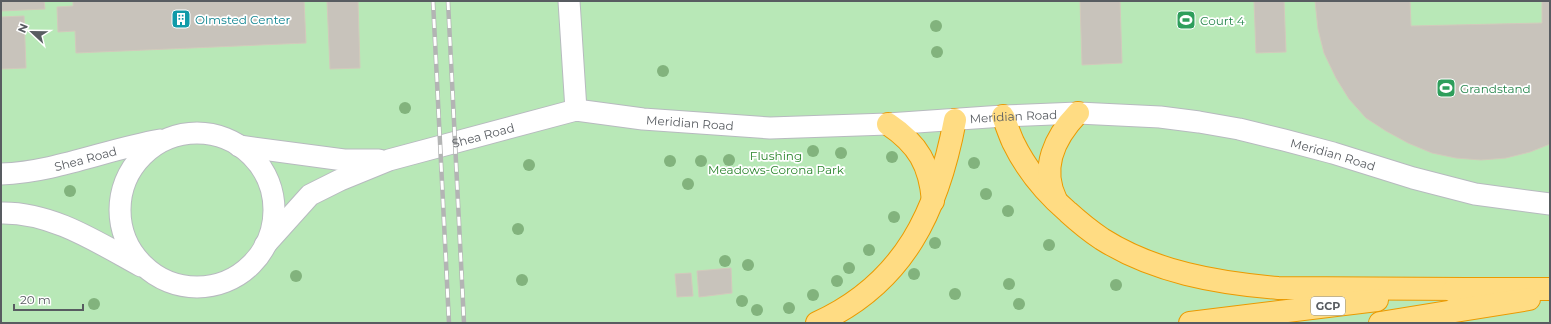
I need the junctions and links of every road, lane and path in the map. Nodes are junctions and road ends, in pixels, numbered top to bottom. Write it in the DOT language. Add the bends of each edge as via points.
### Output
graph roads {
  1 [pos="569,1"];
  2 [pos="576,110"];
  3 [pos="1078,113"];
  4 [pos="1003,116"];
  5 [pos="956,120"];
  6 [pos="888,124"];
  7 [pos="169,139"];
  8 [pos="239,146"];
  9 [pos="389,160"];
  10 [pos="1,174"];
  11 [pos="933,202"];
  12 [pos="1059,204"];
  13 [pos="1550,204"];
  14 [pos="1,213"];
  15 [pos="265,245"];
  16 [pos="141,266"];
  17 [pos="1467,289"];
  18 [pos="1550,289"];
  19 [pos="1550,296"];
  20 [pos="817,323"];
  21 [pos="1190,323"];
  22 [pos="1380,323"];
  1 -- 2 [label="street"];
  2 -- 6 [label="street, Meridian Road" via="643,119 770,128"];
  2 -- 9 [label="street, Shea Road"];
  3 -- 4 [label="street, Meridian Road"];
  3 -- 12 [label="highway" via="1058,137 1052,155 1050,176"];
  3 -- 13 [label="street, Meridian Road" via="1160,118 1239,129 1334,153 1462,191"];
  4 -- 5 [label="street, Meridian Road"];
  4 -- 12 [label="highway" via="1013,142 1032,174"];
  5 -- 6 [label="street, Meridian Road"];
  5 -- 11 [label="highway" via="950,150"];
  6 -- 11 [label="highway" via="911,142 921,155 927,169"];
  7 -- 8 [label="street" via="199,133 214,135"];
  7 -- 10 [label="street, Shea Road" via="136,144 39,170"];
  7 -- 16 [label="street" via="152,147 140,159 130,171 122,193 120,220 125,238"];
  8 -- 9 [label="street, Shea Road" via="344,160"];
  8 -- 15 [label="street" via="254,159 269,184 274,209 273,222"];
  9 -- 15 [label="street, Shea Road" via="340,180 310,196"];
  11 -- 20 [label="highway" via="905,253 887,274 848,306"];
  12 -- 17 [label="highway" via="1101,239 1125,251 1161,266 1221,282 1278,288"];
  14 -- 16 [label="street" via="44,218 86,236"];
  15 -- 16 [label="street" via="247,269 236,277 205,287 175,284"];
  17 -- 18 [label="highway, GCP"];
  17 -- 21 [label="highway, GCP"];
  19 -- 22 [label="highway"];
}
